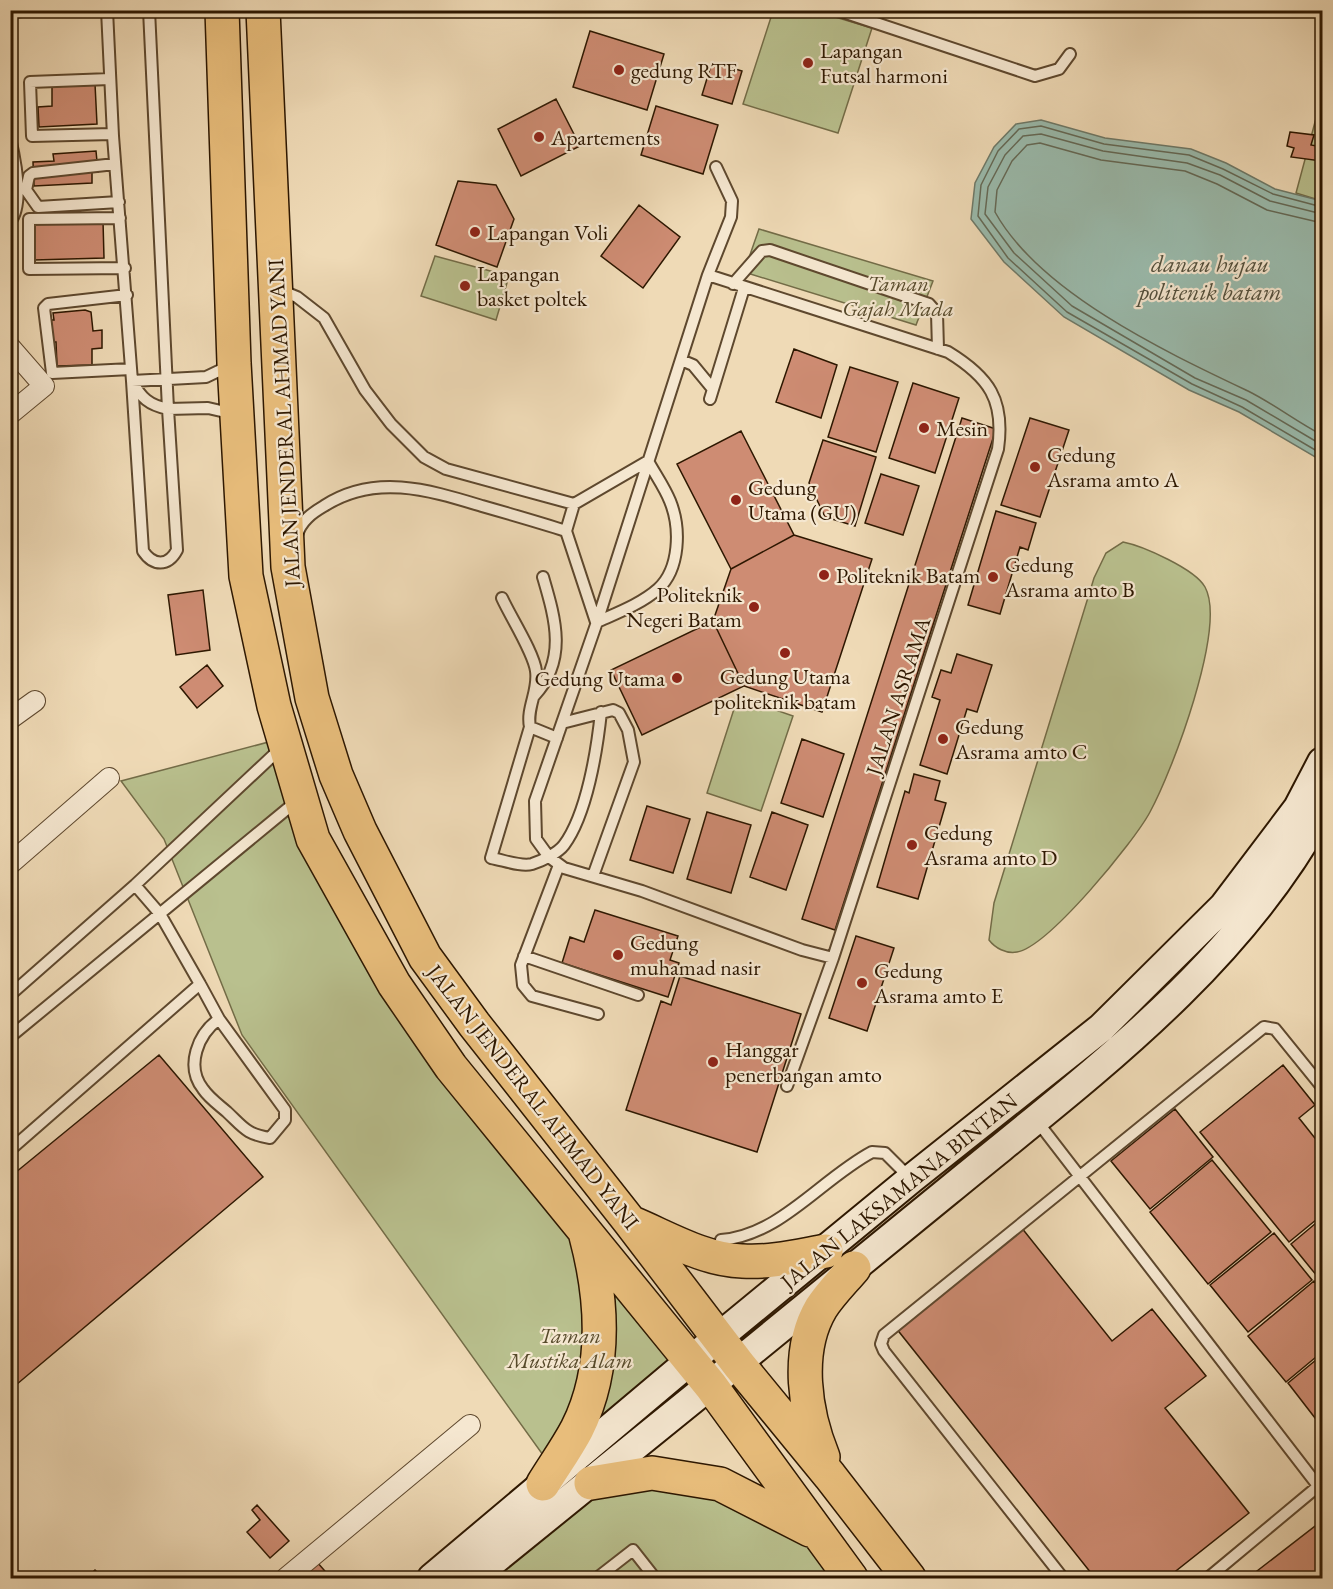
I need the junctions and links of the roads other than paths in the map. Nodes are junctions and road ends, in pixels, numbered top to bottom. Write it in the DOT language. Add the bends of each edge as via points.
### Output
graph roads {
  1 [pos="36,10"];
  2 [pos="107,10"];
  3 [pos="150,10"];
  4 [pos="222,10"];
  5 [pos="263,10"];
  6 [pos="837,10"];
  7 [pos="10,12"];
  8 [pos="1070,54"];
  9 [pos="110,79"];
  10 [pos="112,134"];
  11 [pos="10,138"];
  12 [pos="115,164"];
  13 [pos="716,168"];
  14 [pos="119,202"];
  15 [pos="120,218"];
  16 [pos="10,222"];
  17 [pos="124,268"];
  18 [pos="708,275"];
  19 [pos="733,284"];
  20 [pos="744,288"];
  21 [pos="276,289"];
  22 [pos="127,295"];
  23 [pos="10,347"];
  24 [pos="938,349"];
  25 [pos="681,360"];
  26 [pos="234,363"];
  27 [pos="131,375"];
  28 [pos="166,379"];
  29 [pos="168,409"];
  30 [pos="10,414"];
  31 [pos="237,415"];
  32 [pos="648,461"];
  33 [pos="574,504"];
  34 [pos="566,531"];
  35 [pos="288,567"];
  36 [pos="543,577"];
  37 [pos="502,598"];
  38 [pos="597,622"];
  39 [pos="534,696"];
  40 [pos="312,698"];
  41 [pos="35,701"];
  42 [pos="274,706"];
  43 [pos="601,712"];
  44 [pos="10,719"];
  45 [pos="562,723"];
  46 [pos="530,727"];
  47 [pos="557,738"];
  48 [pos="284,745"];
  49 [pos="1323,762"];
  50 [pos="109,778"];
  51 [pos="300,798"];
  52 [pos="1323,810"];
  53 [pos="548,855"];
  54 [pos="10,864"];
  55 [pos="559,865"];
  56 [pos="593,876"];
  57 [pos="135,885"];
  58 [pos="160,914"];
  59 [pos="524,956"];
  60 [pos="833,958"];
  61 [pos="200,984"];
  62 [pos="10,994"];
  63 [pos="638,995"];
  64 [pos="598,1014"];
  65 [pos="219,1019"];
  66 [pos="1101,1028"];
  67 [pos="10,1037"];
  68 [pos="1122,1048"];
  69 [pos="787,1086"];
  70 [pos="1323,1087"];
  71 [pos="1035,1119"];
  72 [pos="10,1150"];
  73 [pos="1080,1176"];
  74 [pos="911,1179"];
  75 [pos="630,1222"];
  76 [pos="586,1234"];
  77 [pos="721,1240"];
  78 [pos="826,1251"];
  79 [pos="854,1269"];
  80 [pos="719,1339"];
  81 [pos="690,1360"];
  82 [pos="739,1365"];
  83 [pos="711,1386"];
  84 [pos="470,1425"];
  85 [pos="830,1476"];
  86 [pos="591,1483"];
  87 [pos="543,1484"];
  88 [pos="1321,1487"];
  89 [pos="817,1534"];
  90 [pos="286,1578"];
  91 [pos="432,1578"];
  92 [pos="472,1578"];
  93 [pos="597,1578"];
  94 [pos="655,1578"];
  95 [pos="851,1578"];
  96 [pos="909,1578"];
  97 [pos="1063,1578"];
  98 [pos="1208,1578"];
  1 -- 7 [label="lane"];
  2 -- 9 [label="lane"];
  3 -- 28 [label="lane"];
  4 -- 26 [label="highway, JALAN JENDERAL AHMAD YANI"];
  5 -- 21 [label="highway, JALAN JENDERAL AHMAD YANI"];
  6 -- 8 [label="lane" via="1035,76 1059,69"];
  9 -- 10 [label="lane"];
  9 -- 10 [label="lane" via="30,82 32,136"];
  10 -- 12 [label="lane"];
  11 -- 16 [label="lane" via="17,210"];
  12 -- 14 [label="lane"];
  12 -- 14 [label="lane" via="33,173 26,190 38,207"];
  13 -- 18 [label="lane" via="733,207"];
  14 -- 15 [label="lane"];
  15 -- 17 [label="lane"];
  15 -- 17 [label="lane" via="29,219 29,269"];
  17 -- 22 [label="lane"];
  18 -- 19 [label="lane, JALAN ASRAMA"];
  18 -- 25 [label="lane"];
  19 -- 20 [label="lane, JALAN ASRAMA"];
  19 -- 24 [label="lane" via="762,251 770,250 929,304 937,313"];
  20 -- 24 [label="lane, JALAN ASRAMA"];
  20 -- 25 [label="lane" via="711,394 693,365"];
  21 -- 33 [label="lane" via="297,297 324,318 365,390 424,457 446,469"];
  21 -- 35 [label="highway, JALAN JENDERAL AHMAD YANI"];
  22 -- 27 [label="lane"];
  22 -- 27 [label="lane" via="48,304 44,308 51,373"];
  23 -- 30 [label="street" via="44,386"];
  24 -- 60 [label="lane, JALAN ASRAMA" via="965,363 996,399 1001,413 998,448"];
  25 -- 32 [label="lane"];
  26 -- 28 [label="lane" via="206,377"];
  26 -- 31 [label="highway, JALAN JENDERAL AHMAD YANI"];
  27 -- 28 [label="lane"];
  27 -- 29 [label="lane" via="140,396 153,406"];
  27 -- 29 [label="lane" via="143,551 149,561 161,564 172,559 177,550"];
  28 -- 29 [label="lane"];
  29 -- 31 [label="lane" via="208,408"];
  31 -- 42 [label="highway, JALAN JENDERAL AHMAD YANI" via="246,576"];
  32 -- 33 [label="lane"];
  32 -- 38 [label="lane"];
  32 -- 38 [label="lane" via="670,500 675,519 676,544 670,574 647,597"];
  33 -- 34 [label="lane"];
  34 -- 35 [label="lane" via="428,489 364,489 334,499 309,515 299,528"];
  34 -- 38 [label="lane"];
  35 -- 40 [label="highway, JALAN JENDERAL AHMAD YANI"];
  36 -- 39 [label="lane" via="558,635 549,672"];
  37 -- 39 [label="lane" via="536,670"];
  38 -- 45 [label="lane"];
  39 -- 46 [label="lane" via="528,715"];
  40 -- 42 [label="highway" via="292,711"];
  40 -- 75 [label="highway, JALAN JENDERAL AHMAD YANI" via="344,794 425,957"];
  41 -- 44 [label="street"];
  42 -- 48 [label="highway, JALAN JENDERAL AHMAD YANI"];
  43 -- 45 [label="lane"];
  43 -- 53 [label="lane" via="596,757 576,821 564,844"];
  43 -- 56 [label="lane" via="619,713 628,730 634,762"];
  45 -- 47 [label="lane"];
  46 -- 47 [label="lane"];
  46 -- 53 [label="lane" via="491,858 532,864"];
  47 -- 53 [label="lane" via="535,801 536,839"];
  48 -- 51 [label="highway, JALAN JENDERAL AHMAD YANI"];
  48 -- 57 [label="lane"];
  49 -- 66 [label="main road, JALAN LAKSAMANA BINTAN" via="1298,808 1224,906"];
  50 -- 54 [label="street"];
  51 -- 58 [label="lane"];
  51 -- 76 [label="highway, JALAN JENDERAL AHMAD YANI" via="313,839 394,984 451,1067"];
  52 -- 68 [label="main road, JALAN LAKSAMANA BINTAN" via="1258,908 1216,957"];
  53 -- 55 [label="lane"];
  55 -- 56 [label="lane"];
  55 -- 59 [label="lane"];
  56 -- 60 [label="lane"];
  57 -- 58 [label="lane"];
  57 -- 62 [label="lane"];
  58 -- 61 [label="lane"];
  58 -- 67 [label="lane"];
  59 -- 63 [label="lane"];
  59 -- 64 [label="lane" via="520,978 532,996"];
  60 -- 69 [label="lane, JALAN ASRAMA"];
  61 -- 65 [label="lane"];
  61 -- 72 [label="lane"];
  65 -- 65 [label="lane" via="285,1110 285,1120 270,1138 251,1135 202,1089 196,1074 198,1044 206,1029"];
  66 -- 68 [label="main road"];
  66 -- 74 [label="main road, JALAN LAKSAMANA BINTAN"];
  68 -- 71 [label="main road, JALAN LAKSAMANA BINTAN"];
  70 -- 73 [label="lane" via="1275,1029 1264,1027"];
  71 -- 73 [label="lane"];
  71 -- 79 [label="main road, JALAN LAKSAMANA BINTAN"];
  73 -- 88 [label="lane"];
  73 -- 97 [label="lane" via="886,1333 881,1344"];
  74 -- 77 [label="lane" via="885,1153 872,1152 771,1225 739,1238"];
  74 -- 78 [label="main road, JALAN LAKSAMANA BINTAN"];
  75 -- 78 [label="highway" via="699,1251 741,1262"];
  75 -- 80 [label="highway, JALAN JENDERAL AHMAD YANI"];
  76 -- 81 [label="highway, JALAN JENDERAL AHMAD YANI"];
  76 -- 87 [label="highway" via="600,1323 595,1373 578,1428"];
  78 -- 80 [label="main road, JALAN LAKSAMANA BINTAN"];
  79 -- 82 [label="main road, JALAN LAKSAMANA BINTAN"];
  79 -- 85 [label="highway" via="821,1309 810,1337 807,1360 812,1431"];
  80 -- 81 [label="main road, JALAN LAKSAMANA BINTAN"];
  80 -- 82 [label="highway, JALAN JENDERAL AHMAD YANI"];
  81 -- 83 [label="highway, JALAN JENDERAL AHMAD YANI"];
  81 -- 87 [label="main road, JALAN LAKSAMANA BINTAN"];
  82 -- 83 [label="main road, JALAN LAKSAMANA BINTAN"];
  82 -- 85 [label="highway, JALAN JENDERAL AHMAD YANI"];
  83 -- 86 [label="main road, JALAN LAKSAMANA BINTAN"];
  83 -- 89 [label="highway, JALAN JENDERAL AHMAD YANI"];
  84 -- 90 [label="street"];
  85 -- 96 [label="highway, JALAN JENDERAL AHMAD YANI"];
  86 -- 89 [label="highway" via="652,1473 720,1484"];
  86 -- 92 [label="main road, JALAN LAKSAMANA BINTAN"];
  87 -- 91 [label="main road, JALAN LAKSAMANA BINTAN"];
  88 -- 98 [label="lane"];
  89 -- 95 [label="highway, JALAN JENDERAL AHMAD YANI"];
  93 -- 94 [label="lane" via="633,1550"];
}
